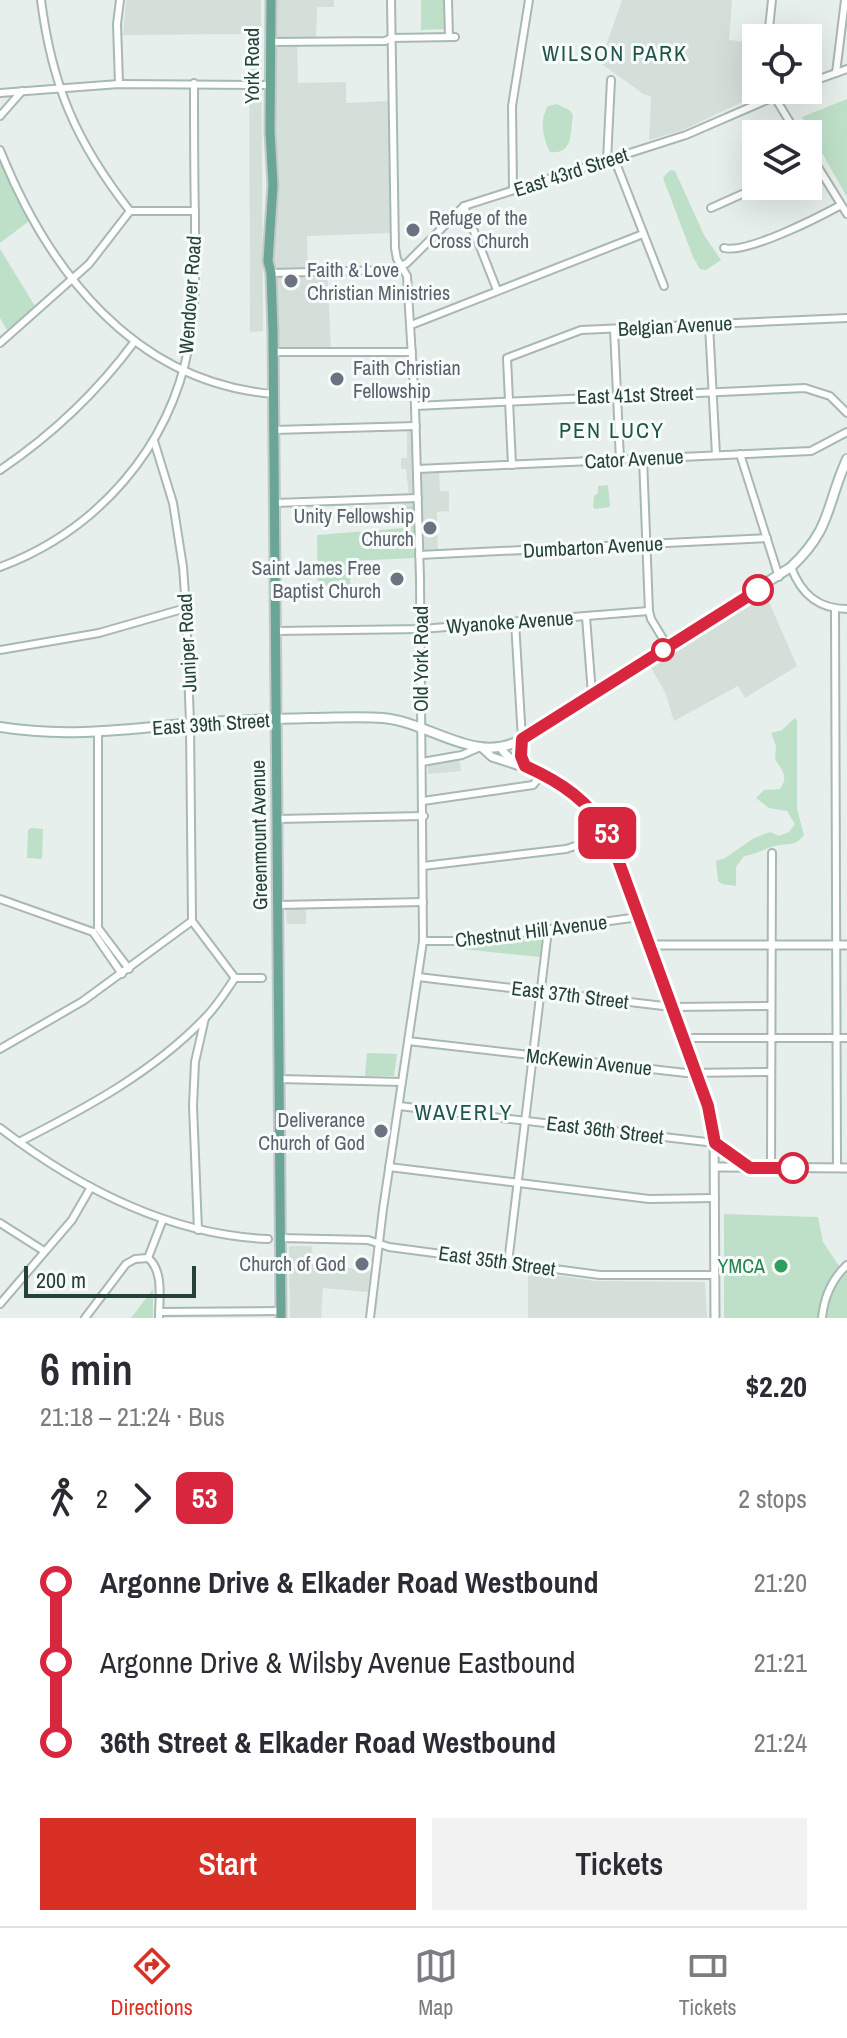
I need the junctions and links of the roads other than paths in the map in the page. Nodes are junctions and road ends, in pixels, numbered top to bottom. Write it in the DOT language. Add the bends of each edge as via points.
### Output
graph roads {
  1 [pos="41,0"];
  2 [pos="120,0"];
  3 [pos="271,0"];
  4 [pos="391,0"];
  5 [pos="448,0"];
  6 [pos="529,0"];
  7 [pos="772,0"];
  8 [pos="845,0"];
  9 [pos="769,24"];
  10 [pos="391,38"];
  11 [pos="271,42"];
  12 [pos="847,69"];
  13 [pos="836,73"];
  14 [pos="822,78"];
  15 [pos="611,80"];
  16 [pos="194,83"];
  17 [pos="119,84"];
  18 [pos="270,85"];
  19 [pos="58,87"];
  20 [pos="22,91"];
  21 [pos="0,93"];
  22 [pos="755,104"];
  23 [pos="0,116"];
  24 [pos="0,150"];
  25 [pos="611,159"];
  26 [pos="822,177"];
  27 [pos="513,190"];
  28 [pos="742,194"];
  29 [pos="841,205"];
  30 [pos="464,206"];
  31 [pos="711,208"];
  32 [pos="130,211"];
  33 [pos="195,211"];
  34 [pos="847,214"];
  35 [pos="643,234"];
  36 [pos="724,248"];
  37 [pos="402,266"];
  38 [pos="271,273"];
  39 [pos="72,281"];
  40 [pos="664,286"];
  41 [pos="497,290"];
  42 [pos="847,318"];
  43 [pos="411,325"];
  44 [pos="709,325"];
  45 [pos="614,329"];
  46 [pos="135,341"];
  47 [pos="0,343"];
  48 [pos="273,352"];
  49 [pos="412,352"];
  50 [pos="184,369"];
  51 [pos="713,392"];
  52 [pos="274,394"];
  53 [pos="618,396"];
  54 [pos="509,401"];
  55 [pos="415,406"];
  56 [pos="847,413"];
  57 [pos="416,426"];
  58 [pos="273,430"];
  59 [pos="847,432"];
  60 [pos="154,441"];
  61 [pos="740,454"];
  62 [pos="716,455"];
  63 [pos="643,458"];
  64 [pos="847,459"];
  65 [pos="620,460"];
  66 [pos="512,465"];
  67 [pos="417,469"];
  68 [pos="0,470"];
  69 [pos="418,498"];
  70 [pos="275,503"];
  71 [pos="767,538"];
  72 [pos="647,544"];
  73 [pos="419,555"];
  74 [pos="0,567"];
  75 [pos="791,567"];
  76 [pos="779,577"];
  77 [pos="186,608"];
  78 [pos="835,609"];
  79 [pos="847,609"];
  80 [pos="649,611"];
  81 [pos="586,617"];
  82 [pos="515,622"];
  83 [pos="421,629"];
  84 [pos="275,631"];
  85 [pos="668,647"];
  86 [pos="0,650"];
  87 [pos="836,683"];
  88 [pos="847,683"];
  89 [pos="592,694"];
  90 [pos="276,719"];
  91 [pos="190,724"];
  92 [pos="0,727"];
  93 [pos="421,727"];
  94 [pos="98,734"];
  95 [pos="522,739"];
  96 [pos="480,748"];
  97 [pos="501,748"];
  98 [pos="422,762"];
  99 [pos="525,766"];
  100 [pos="542,774"];
  101 [pos="423,801"];
  102 [pos="424,816"];
  103 [pos="277,819"];
  104 [pos="609,835"];
  105 [pos="772,853"];
  106 [pos="423,866"];
  107 [pos="0,899"];
  108 [pos="423,902"];
  109 [pos="278,905"];
  110 [pos="639,917"];
  111 [pos="192,921"];
  112 [pos="96,930"];
  113 [pos="548,930"];
  114 [pos="423,941"];
  115 [pos="649,945"];
  116 [pos="771,945"];
  117 [pos="837,945"];
  118 [pos="847,945"];
  119 [pos="129,969"];
  120 [pos="122,974"];
  121 [pos="418,977"];
  122 [pos="235,978"];
  123 [pos="262,978"];
  124 [pos="541,992"];
  125 [pos="771,1006"];
  126 [pos="672,1007"];
  127 [pos="205,1018"];
  128 [pos="683,1038"];
  129 [pos="771,1038"];
  130 [pos="837,1038"];
  131 [pos="847,1038"];
  132 [pos="408,1041"];
  133 [pos="0,1049"];
  134 [pos="532,1056"];
  135 [pos="770,1072"];
  136 [pos="696,1073"];
  137 [pos="279,1079"];
  138 [pos="402,1082"];
  139 [pos="399,1106"];
  140 [pos="525,1121"];
  141 [pos="0,1128"];
  142 [pos="19,1142"];
  143 [pos="715,1143"];
  144 [pos="389,1167"];
  145 [pos="715,1167"];
  146 [pos="750,1168"];
  147 [pos="771,1168"];
  148 [pos="837,1168"];
  149 [pos="847,1168"];
  150 [pos="518,1182"];
  151 [pos="91,1187"];
  152 [pos="715,1198"];
  153 [pos="163,1219"];
  154 [pos="0,1223"];
  155 [pos="198,1230"];
  156 [pos="281,1238"];
  157 [pos="268,1239"];
  158 [pos="378,1244"];
  159 [pos="44,1251"];
  160 [pos="148,1258"];
  161 [pos="508,1263"];
  162 [pos="847,1265"];
  163 [pos="715,1275"];
  164 [pos="0,1304"];
  165 [pos="159,1315"];
  166 [pos="281,1315"];
  167 [pos="85,1318"];
  168 [pos="370,1318"];
  169 [pos="715,1318"];
  170 [pos="822,1318"];
  1 -- 19 [label="street"];
  2 -- 17 [label="street"];
  3 -- 11 [label="main road, York Road"];
  4 -- 10 [label="street, Old York Road"];
  5 -- 10 [label="street" via="452,37"];
  6 -- 27 [label="street" via="512,106"];
  7 -- 9 [label="street"];
  8 -- 13 [label="street"];
  10 -- 11 [label="street"];
  10 -- 37 [label="street, Old York Road" via="395,248"];
  11 -- 18 [label="main road, York Road"];
  12 -- 13 [label="street"];
  13 -- 14 [label="street"];
  15 -- 25 [label="street"];
  16 -- 17 [label="street"];
  16 -- 18 [label="street"];
  16 -- 33 [label="street, Wendover Road"];
  17 -- 19 [label="street"];
  18 -- 38 [label="main road, York Road"];
  19 -- 20 [label="street"];
  19 -- 32 [label="street" via="93,159"];
  20 -- 21 [label="street"];
  20 -- 23 [label="street"];
  22 -- 25 [label="street, East 43rd Street" via="686,135"];
  24 -- 39 [label="street" via="39,234"];
  25 -- 27 [label="street, East 43rd Street"];
  25 -- 35 [label="street"];
  26 -- 29 [label="street"];
  27 -- 30 [label="street, East 43rd Street"];
  28 -- 31 [label="street"];
  29 -- 34 [label="street"];
  29 -- 36 [label="street" via="744,247"];
  30 -- 37 [label="street, East 43rd Street"];
  30 -- 41 [label="street"];
  32 -- 33 [label="street"];
  32 -- 39 [label="street"];
  33 -- 50 [label="street, Wendover Road" via="194,300"];
  35 -- 40 [label="street"];
  35 -- 41 [label="street"];
  37 -- 38 [label="street"];
  37 -- 43 [label="street, Old York Road"];
  38 -- 48 [label="main road, York Road"];
  39 -- 46 [label="street"];
  39 -- 47 [label="street"];
  41 -- 43 [label="street"];
  42 -- 44 [label="street, Belgian Avenue"];
  43 -- 49 [label="street, Old York Road"];
  44 -- 45 [label="street, Belgian Avenue"];
  44 -- 51 [label="street"];
  45 -- 53 [label="street"];
  45 -- 54 [label="street, Belgian Avenue" via="574,332 507,358"];
  46 -- 50 [label="street"];
  46 -- 68 [label="street" via="66,417"];
  48 -- 49 [label="street"];
  48 -- 52 [label="main road, Greenmount Avenue"];
  49 -- 55 [label="street, Old York Road"];
  50 -- 52 [label="street"];
  50 -- 60 [label="street, Wendover Road"];
  51 -- 53 [label="street, East 41st Street"];
  51 -- 56 [label="street, East 41st Street" via="813,389"];
  51 -- 62 [label="street"];
  52 -- 58 [label="main road, Greenmount Avenue"];
  53 -- 54 [label="street, East 41st Street"];
  53 -- 65 [label="street"];
  54 -- 55 [label="street, East 41st Street"];
  54 -- 66 [label="street"];
  55 -- 57 [label="street, Old York Road"];
  57 -- 58 [label="street"];
  57 -- 67 [label="street, Old York Road"];
  58 -- 70 [label="main road, Greenmount Avenue"];
  59 -- 61 [label="street, Cator Avenue" via="811,451"];
  60 -- 74 [label="street, Wendover Road" via="121,485 78,524"];
  60 -- 77 [label="street, Juniper Road" via="175,518"];
  61 -- 62 [label="street, Cator Avenue"];
  61 -- 71 [label="street"];
  62 -- 63 [label="street, Cator Avenue"];
  63 -- 65 [label="street, Cator Avenue"];
  63 -- 72 [label="street"];
  64 -- 75 [label="main road" via="824,527"];
  65 -- 66 [label="street, Cator Avenue"];
  66 -- 67 [label="street, Cator Avenue"];
  67 -- 69 [label="street, Old York Road"];
  69 -- 70 [label="street"];
  69 -- 73 [label="street, Old York Road"];
  70 -- 84 [label="main road, Greenmount Avenue"];
  71 -- 72 [label="street, Dumbarton Avenue"];
  71 -- 76 [label="street"];
  72 -- 73 [label="street, Dumbarton Avenue"];
  72 -- 80 [label="street"];
  73 -- 83 [label="street, Old York Road"];
  75 -- 76 [label="main road"];
  75 -- 78 [label="street" via="809,596"];
  76 -- 85 [label="main road"];
  77 -- 86 [label="street" via="99,633"];
  77 -- 91 [label="street, Juniper Road"];
  78 -- 79 [label="street"];
  78 -- 87 [label="street"];
  80 -- 81 [label="street, Wyanoke Avenue"];
  80 -- 85 [label="street"];
  81 -- 82 [label="street, Wyanoke Avenue"];
  81 -- 89 [label="street"];
  82 -- 83 [label="street, Wyanoke Avenue"];
  82 -- 95 [label="street"];
  83 -- 84 [label="street, Wyanoke Avenue"];
  83 -- 93 [label="street, Old York Road"];
  84 -- 90 [label="main road, Greenmount Avenue"];
  85 -- 89 [label="main road"];
  87 -- 88 [label="street"];
  87 -- 117 [label="street"];
  89 -- 95 [label="main road"];
  90 -- 91 [label="main road, East 39th Street"];
  90 -- 93 [label="main road, East 39th Street" via="384,718"];
  90 -- 103 [label="main road, Greenmount Avenue"];
  91 -- 94 [label="main road, East 39th Street"];
  91 -- 111 [label="street, Juniper Road"];
  92 -- 94 [label="main road, East 39th Street"];
  93 -- 96 [label="main road, East 39th Street"];
  93 -- 98 [label="street, Old York Road"];
  94 -- 112 [label="street"];
  95 -- 97 [label="main road"];
  95 -- 99 [label="street"];
  96 -- 97 [label="main road"];
  96 -- 98 [label="street"];
  96 -- 99 [label="street"];
  97 -- 99 [label="street"];
  98 -- 101 [label="street, Old York Road"];
  99 -- 100 [label="street"];
  100 -- 101 [label="street" via="533,785"];
  100 -- 104 [label="street" via="583,802"];
  101 -- 102 [label="street, Old York Road"];
  102 -- 103 [label="street"];
  102 -- 106 [label="street, Old York Road"];
  103 -- 109 [label="main road, Greenmount Avenue"];
  104 -- 106 [label="street" via="556,850"];
  104 -- 110 [label="street"];
  105 -- 116 [label="street"];
  106 -- 108 [label="street, Old York Road"];
  107 -- 112 [label="street"];
  108 -- 109 [label="street"];
  108 -- 114 [label="street, Old York Road"];
  109 -- 137 [label="main road, Greenmount Avenue"];
  110 -- 113 [label="street, Chestnut Hill Avenue"];
  110 -- 115 [label="street"];
  111 -- 119 [label="street"];
  111 -- 122 [label="street"];
  112 -- 119 [label="street"];
  112 -- 120 [label="street"];
  113 -- 114 [label="street, Chestnut Hill Avenue"];
  113 -- 124 [label="street"];
  114 -- 121 [label="street, Old York Road"];
  115 -- 116 [label="street"];
  115 -- 126 [label="street"];
  116 -- 117 [label="street"];
  116 -- 125 [label="street"];
  117 -- 118 [label="street"];
  117 -- 130 [label="street"];
  119 -- 120 [label="street"];
  120 -- 133 [label="street"];
  121 -- 124 [label="street, East 37th Street"];
  121 -- 132 [label="street, Old York Road"];
  122 -- 123 [label="street"];
  122 -- 127 [label="street"];
  124 -- 126 [label="street, East 37th Street"];
  124 -- 134 [label="street"];
  125 -- 126 [label="street, East 37th Street"];
  125 -- 129 [label="street"];
  126 -- 128 [label="street"];
  127 -- 142 [label="street" via="116,1090"];
  127 -- 155 [label="street" via="193,1106"];
  128 -- 129 [label="street"];
  128 -- 136 [label="street"];
  129 -- 130 [label="street"];
  129 -- 135 [label="street"];
  130 -- 131 [label="street"];
  130 -- 148 [label="street"];
  132 -- 134 [label="street, McKewin Avenue"];
  132 -- 138 [label="street, Old York Road"];
  134 -- 136 [label="street, McKewin Avenue"];
  134 -- 140 [label="street"];
  135 -- 136 [label="street, McKewin Avenue"];
  135 -- 147 [label="street"];
  136 -- 143 [label="street"];
  137 -- 138 [label="street"];
  137 -- 156 [label="main road, Greenmount Avenue"];
  138 -- 139 [label="street, Old York Road"];
  139 -- 140 [label="street, East 36th Street"];
  139 -- 144 [label="street, Old York Road"];
  140 -- 143 [label="street, East 36th Street"];
  140 -- 150 [label="street"];
  141 -- 142 [label="street"];
  142 -- 151 [label="street"];
  143 -- 145 [label="street"];
  143 -- 146 [label="street"];
  144 -- 150 [label="street"];
  144 -- 158 [label="street, Old York Road"];
  145 -- 146 [label="street"];
  145 -- 152 [label="street"];
  146 -- 147 [label="street"];
  147 -- 148 [label="street"];
  148 -- 149 [label="street"];
  150 -- 152 [label="street" via="649,1199"];
  150 -- 161 [label="street"];
  151 -- 153 [label="street"];
  151 -- 159 [label="street" via="72,1220"];
  152 -- 163 [label="street"];
  153 -- 155 [label="street"];
  153 -- 160 [label="street"];
  154 -- 159 [label="street"];
  155 -- 157 [label="street"];
  156 -- 158 [label="street, East 35th Street"];
  156 -- 166 [label="main road, Greenmount Avenue"];
  158 -- 161 [label="street, East 35th Street"];
  158 -- 168 [label="street, Old York Road"];
  159 -- 164 [label="street"];
  160 -- 165 [label="street" via="158,1272"];
  160 -- 167 [label="street" via="126,1264"];
  161 -- 163 [label="street, East 35th Street" via="600,1275"];
  162 -- 170 [label="street" via="828,1292"];
  163 -- 169 [label="street"];
  165 -- 166 [label="street"];
}
